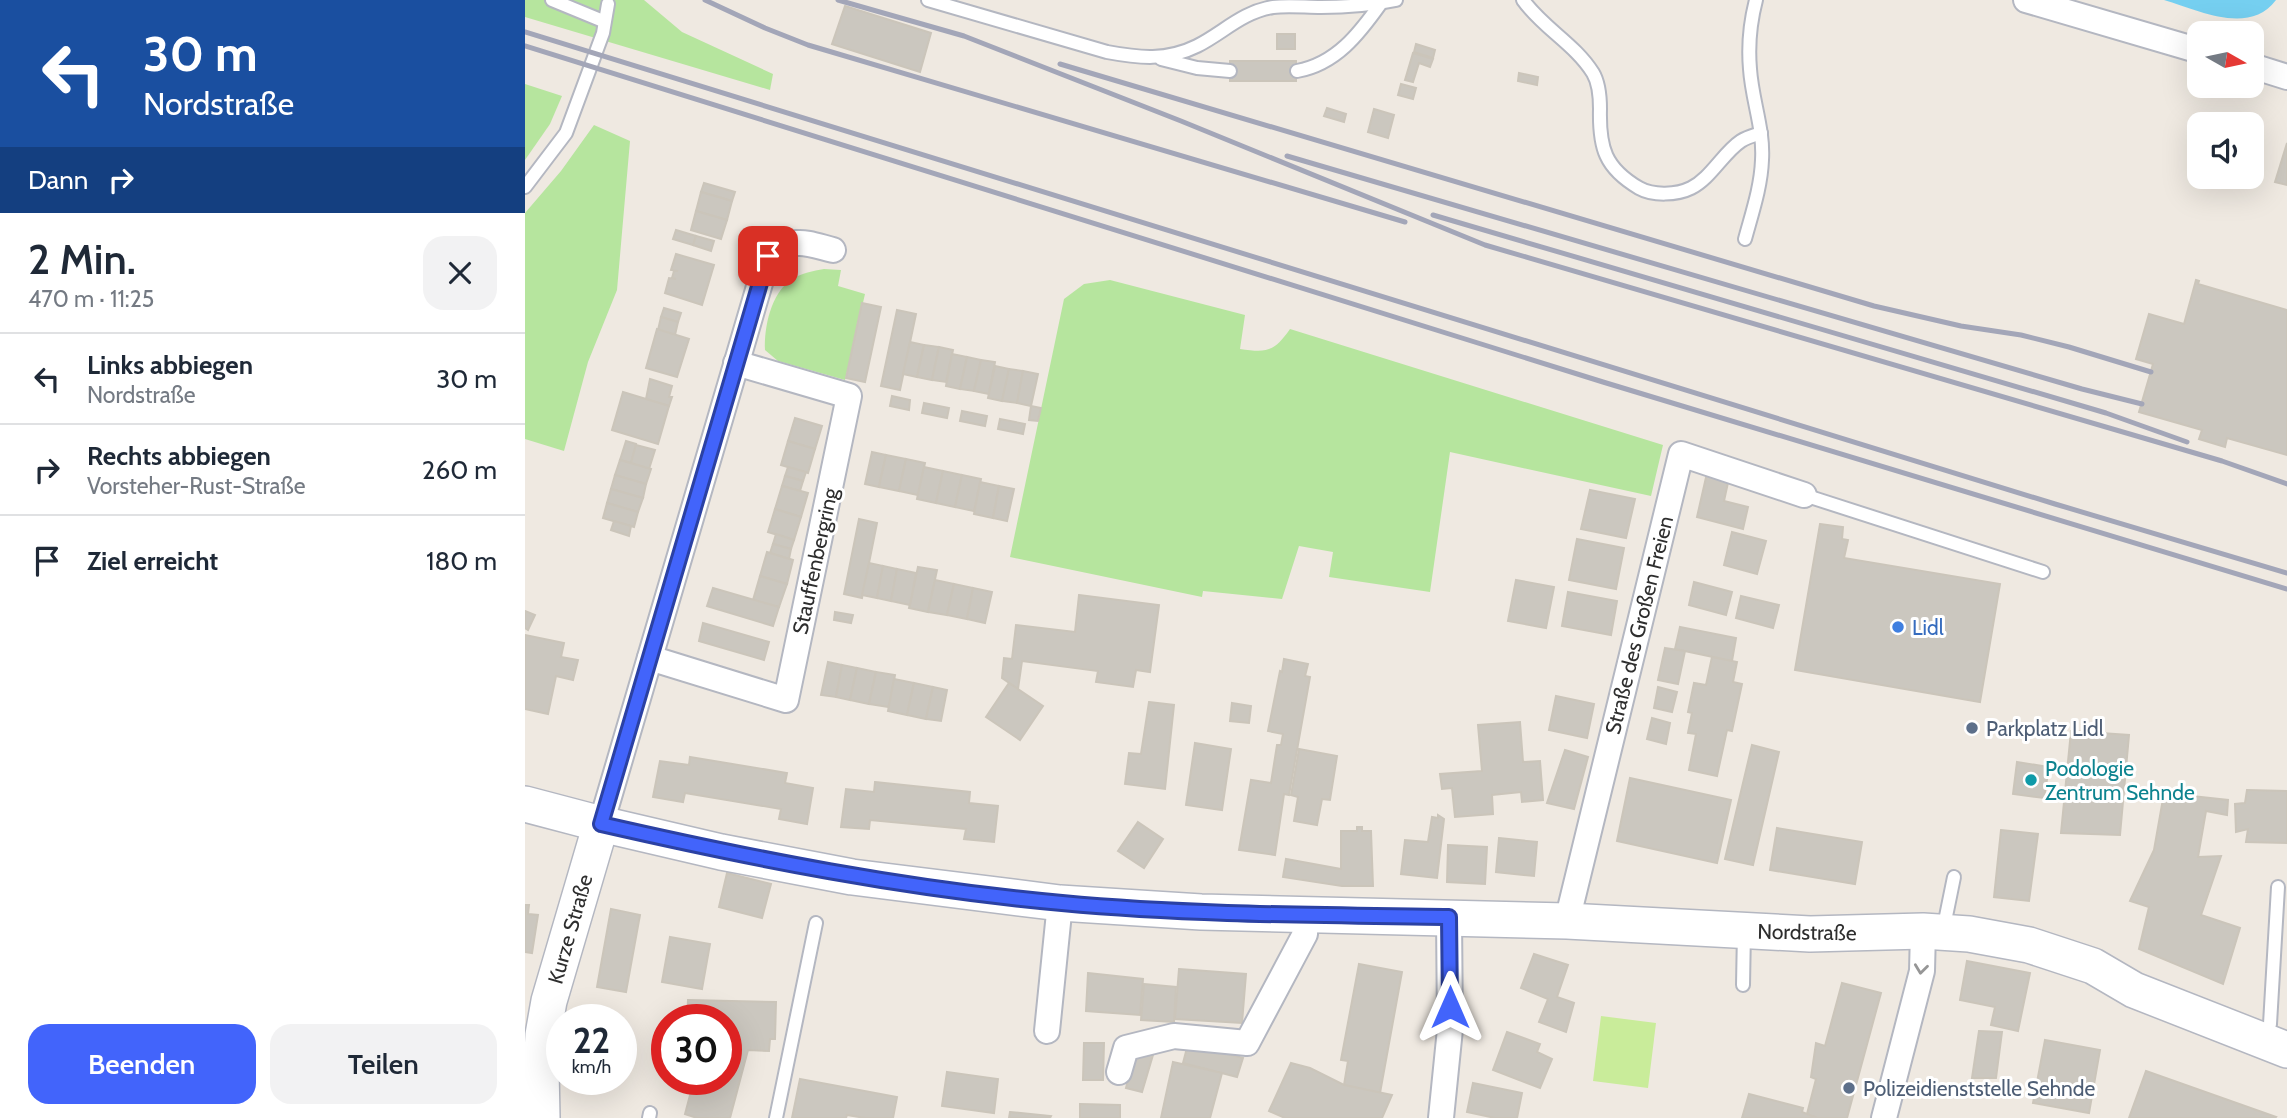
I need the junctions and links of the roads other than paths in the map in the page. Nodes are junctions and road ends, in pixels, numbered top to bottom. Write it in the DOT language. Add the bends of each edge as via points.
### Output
graph roads {
  1 [pos="552,0"];
  2 [pos="928,0"];
  3 [pos="1396,0"];
  4 [pos="1523,0"];
  5 [pos="1756,0"];
  6 [pos="2026,0"];
  7 [pos="1381,3"];
  8 [pos="608,4"];
  9 [pos="603,21"];
  10 [pos="2187,47"];
  11 [pos="1157,58"];
  12 [pos="2265,70"];
  13 [pos="1230,71"];
  14 [pos="1297,71"];
  15 [pos="2287,76"];
  16 [pos="1761,133"];
  17 [pos="525,187"];
  18 [pos="1745,239"];
  19 [pos="833,250"];
  20 [pos="737,363"];
  21 [pos="1804,495"];
  22 [pos="2043,572"];
  23 [pos="650,658"];
  24 [pos="525,804"];
  25 [pos="601,824"];
  26 [pos="1954,877"];
  27 [pos="2278,887"];
  28 [pos="1060,903"];
  29 [pos="1306,914"];
  30 [pos="1449,917"];
  31 [pos="1567,921"];
  32 [pos="816,923"];
  33 [pos="1744,931"];
  34 [pos="1933,932"];
  35 [pos="1743,985"];
  36 [pos="1047,1031"];
  37 [pos="2275,1045"];
  38 [pos="1119,1072"];
  39 [pos="543,1118"];
  40 [pos="776,1118"];
  41 [pos="1441,1118"];
  42 [pos="1884,1118"];
  1 -- 9 [label="lane"];
  2 -- 11 [label="lane" via="1107,52"];
  3 -- 7 [label="lane"];
  4 -- 16 [label="lane" via="1595,75 1602,146 1619,175 1646,192 1692,188 1741,141"];
  5 -- 16 [label="lane" via="1749,24 1749,70"];
  6 -- 10 [label="street"];
  7 -- 11 [label="lane" via="1255,11 1197,46"];
  7 -- 14 [label="lane" via="1338,55"];
  8 -- 9 [label="lane"];
  9 -- 17 [label="lane" via="603,33 566,134"];
  11 -- 13 [label="lane"];
  12 -- 15 [label="street"];
  16 -- 18 [label="lane" via="1763,159"];
  19 -- 20 [label="street" via="797,241 768,256"];
  20 -- 23 [label="street"];
  20 -- 23 [label="street, Stauffenbergring" via="849,397 786,700"];
  21 -- 22 [label="lane"];
  21 -- 31 [label="street, Straße des Großen Freien" via="1681,454"];
  23 -- 25 [label="street"];
  24 -- 25 [label="main road, Nordstraße"];
  25 -- 28 [label="main road, Nordstraße" via="852,877"];
  25 -- 39 [label="main road, Kurze Straße" via="549,1001 541,1068"];
  26 -- 34 [label="lane"];
  27 -- 37 [label="lane" via="2270,1024"];
  28 -- 29 [label="main road, Nordstraße"];
  28 -- 36 [label="street"];
  29 -- 30 [label="main road, Nordstraße"];
  29 -- 38 [label="street" via="1305,934 1247,1043 1174,1036 1126,1048"];
  30 -- 31 [label="main road, Nordstraße"];
  30 -- 41 [label="street" via="1450,1029"];
  31 -- 33 [label="main road, Nordstraße"];
  32 -- 40 [label="lane"];
  33 -- 34 [label="main road, Nordstraße"];
  33 -- 35 [label="lane"];
  34 -- 37 [label="main road, Nordstraße" via="2029,945 2093,966 2134,990"];
  34 -- 42 [label="street, one-way"];
}
